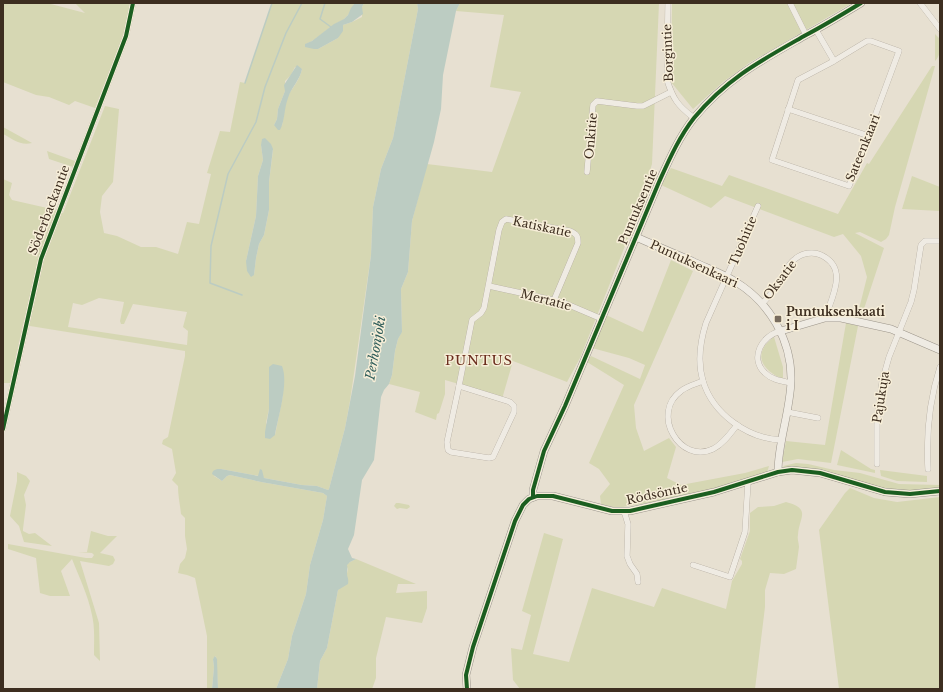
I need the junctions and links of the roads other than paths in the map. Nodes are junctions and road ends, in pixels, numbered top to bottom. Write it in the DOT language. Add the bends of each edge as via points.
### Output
graph roads {
  1 [pos="133,3"];
  2 [pos="668,3"];
  3 [pos="790,3"];
  4 [pos="861,3"];
  5 [pos="920,3"];
  6 [pos="940,29"];
  7 [pos="816,30"];
  8 [pos="806,35"];
  9 [pos="834,61"];
  10 [pos="670,92"];
  11 [pos="788,109"];
  12 [pos="694,118"];
  13 [pos="869,136"];
  14 [pos="587,172"];
  15 [pos="758,206"];
  16 [pos="636,237"];
  17 [pos="940,241"];
  18 [pos="727,277"];
  19 [pos="489,286"];
  20 [pos="554,300"];
  21 [pos="762,304"];
  22 [pos="825,318"];
  23 [pos="602,319"];
  24 [pos="781,331"];
  25 [pos="899,332"];
  26 [pos="940,350"];
  27 [pos="940,367"];
  28 [pos="703,381"];
  29 [pos="791,383"];
  30 [pos="459,386"];
  31 [pos="787,412"];
  32 [pos="818,418"];
  33 [pos="737,425"];
  34 [pos="3,429"];
  35 [pos="782,440"];
  36 [pos="877,464"];
  37 [pos="928,469"];
  38 [pos="778,472"];
  39 [pos="748,482"];
  40 [pos="940,491"];
  41 [pos="533,497"];
  42 [pos="624,511"];
  43 [pos="693,565"];
  44 [pos="638,582"];
  45 [pos="467,689"];
  1 -- 34 [label="street, Söderbackantie" via="126,36 41,259"];
  2 -- 10 [label="street, Borgintie" via="667,80"];
  3 -- 8 [label="street"];
  4 -- 7 [label="street, Puntuksentie"];
  5 -- 6 [label="street"];
  7 -- 8 [label="street, Puntuksentie"];
  7 -- 9 [label="street"];
  8 -- 12 [label="street, Puntuksentie" via="739,74"];
  9 -- 11 [label="street, Sateenkaari" via="798,80"];
  9 -- 13 [label="street, Sateenkaari" via="867,41 899,52"];
  10 -- 12 [label="street, Borgintie" via="681,108"];
  10 -- 14 [label="street, Onkitie" via="643,106 597,101 594,105"];
  11 -- 13 [label="street"];
  11 -- 13 [label="street, Sateenkaari" via="772,160 849,186"];
  12 -- 16 [label="street, Puntuksentie" via="673,152"];
  15 -- 18 [label="street, Tuohitie"];
  16 -- 18 [label="street, Puntuksenkaari"];
  16 -- 23 [label="street, Puntuksentie"];
  17 -- 25 [label="street, Pajukuja" via="925,241 921,245 914,290"];
  18 -- 21 [label="street, Puntuksenkaari" via="745,288"];
  18 -- 28 [label="street, Tuohitie" via="706,323 700,343"];
  19 -- 20 [label="street, Mertatie"];
  19 -- 20 [label="street, Katiskatie" via="499,230 506,219 570,231 576,233 578,244"];
  19 -- 30 [label="street" via="484,308 472,320"];
  20 -- 23 [label="street, Mertatie"];
  21 -- 22 [label="street, Oksatie" via="775,289 790,263 800,255 817,253 831,262 837,271 837,284"];
  21 -- 24 [label="street, Puntuksenkaari"];
  22 -- 24 [label="street"];
  22 -- 25 [label="street" via="850,320"];
  23 -- 41 [label="street, Puntuksentie" via="544,451"];
  24 -- 29 [label="street, Puntuksenkaari" via="790,365"];
  24 -- 29 [label="street" via="770,335 761,345 758,353 759,364 768,376"];
  25 -- 26 [label="street"];
  25 -- 36 [label="street, Pajukuja" via="885,369 880,393"];
  27 -- 37 [label="street" via="929,416"];
  28 -- 33 [label="street" via="718,407"];
  28 -- 33 [label="street" via="680,391 670,406 668,420 673,435 686,448 706,451 718,446"];
  29 -- 31 [label="street, Puntuksenkaari"];
  30 -- 30 [label="street" via="447,442 448,450 493,457 514,412 514,406 510,402"];
  31 -- 32 [label="street"];
  31 -- 35 [label="street, Puntuksenkaari"];
  33 -- 35 [label="street" via="759,436"];
  35 -- 38 [label="street, Puntuksenkaari"];
  38 -- 39 [label="street, Rödsöntie"];
  38 -- 40 [label="street, Rödsöntie" via="792,470 820,473 894,493"];
  39 -- 42 [label="street, Rödsöntie"];
  39 -- 43 [label="street" via="745,532 730,577"];
  41 -- 42 [label="street, Rödsöntie" via="553,496 612,511"];
  41 -- 45 [label="street" via="523,505 514,521 473,647 466,675"];
  42 -- 44 [label="street" via="628,524 627,556 637,574"];
}
